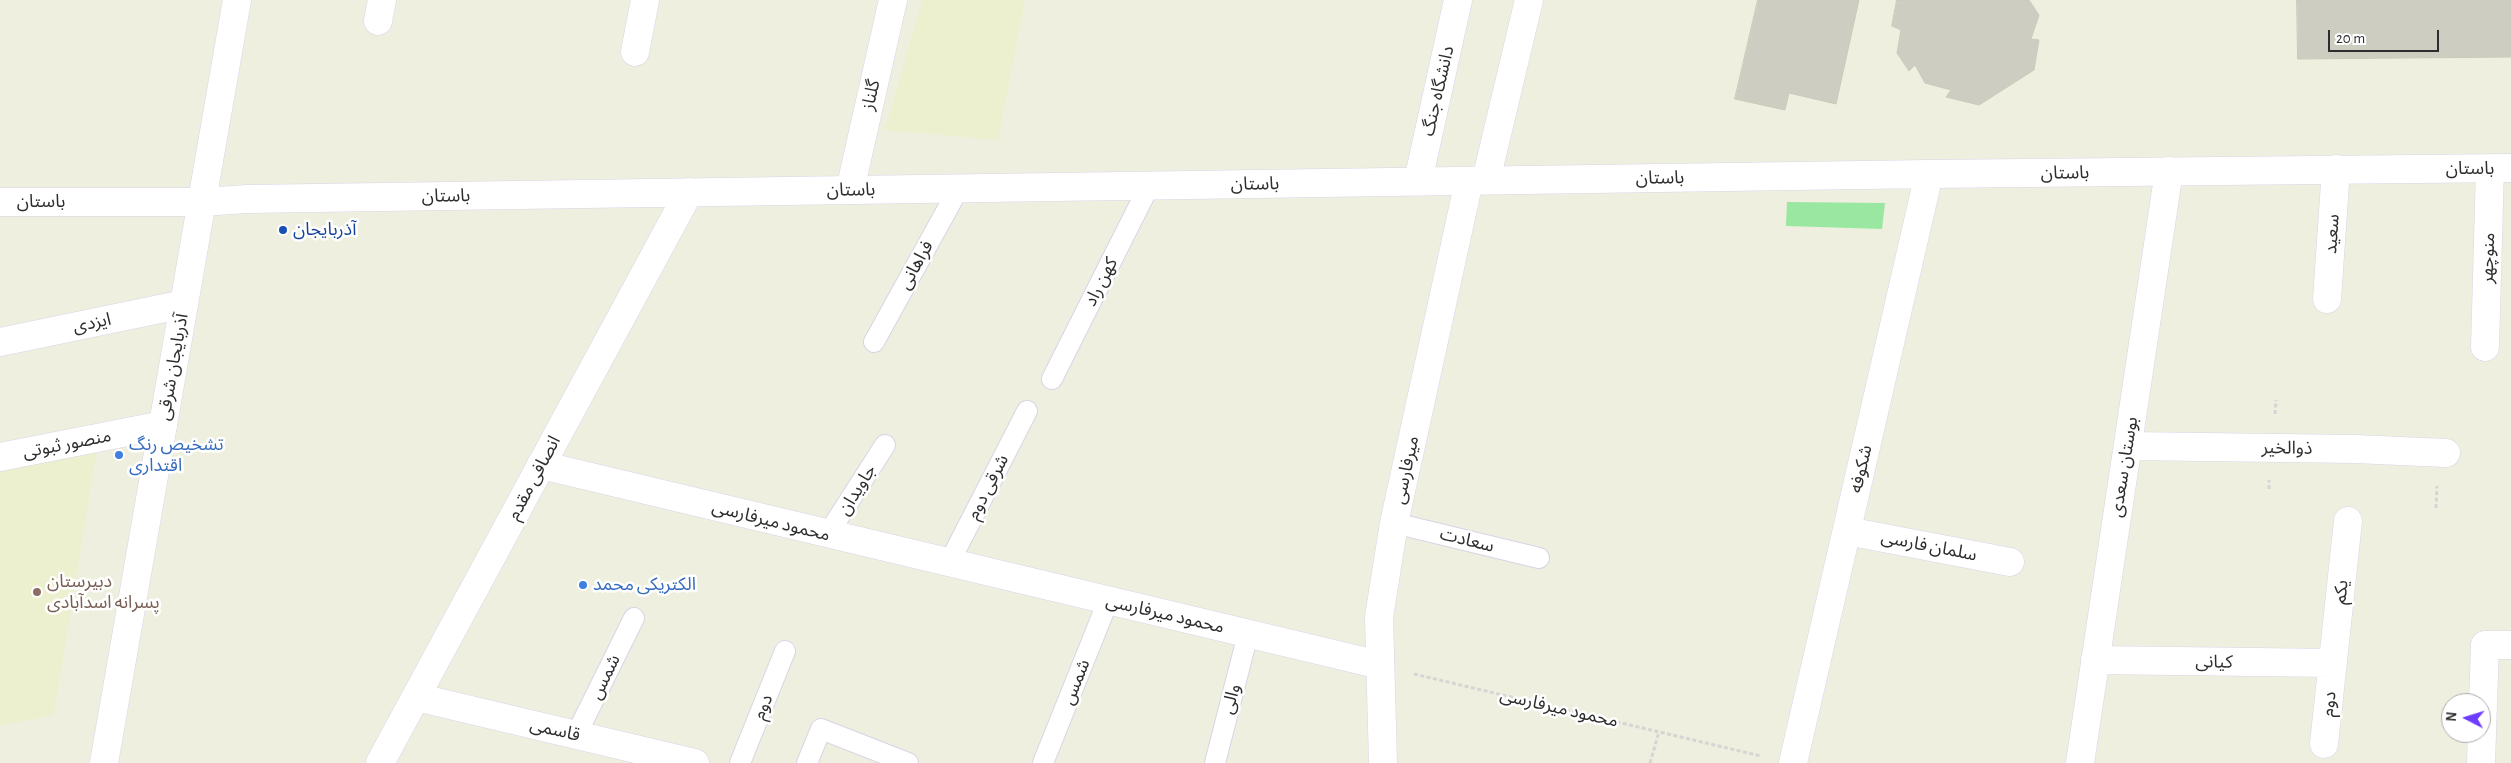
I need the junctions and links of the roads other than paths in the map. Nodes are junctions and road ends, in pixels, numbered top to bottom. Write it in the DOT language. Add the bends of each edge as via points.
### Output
graph roads {
  1 [pos="237,0"];
  2 [pos="645,0"];
  3 [pos="893,0"];
  4 [pos="1458,0"];
  5 [pos="1529,0"];
  6 [pos="635,52"];
  7 [pos="2501,168"];
  8 [pos="2336,169"];
  9 [pos="2169,171"];
  10 [pos="1929,174"];
  11 [pos="1418,181"];
  12 [pos="1478,181"];
  13 [pos="1149,186"];
  14 [pos="959,188"];
  15 [pos="850,190"];
  16 [pos="689,192"];
  17 [pos="0,202"];
  18 [pos="202,202"];
  19 [pos="2327,299"];
  20 [pos="184,304"];
  21 [pos="0,342"];
  22 [pos="874,342"];
  23 [pos="2485,347"];
  24 [pos="1052,379"];
  25 [pos="1027,411"];
  26 [pos="163,425"];
  27 [pos="885,445"];
  28 [pos="2128,446"];
  29 [pos="2446,453"];
  30 [pos="0,457"];
  31 [pos="541,465"];
  32 [pos="2348,521"];
  33 [pos="1394,523"];
  34 [pos="1847,531"];
  35 [pos="828,534"];
  36 [pos="1539,558"];
  37 [pos="2010,562"];
  38 [pos="948,563"];
  39 [pos="1108,601"];
  40 [pos="634,618"];
  41 [pos="1248,634"];
  42 [pos="2511,645"];
  43 [pos="785,651"];
  44 [pos="2095,660"];
  45 [pos="2333,664"];
  46 [pos="1380,665"];
  47 [pos="416,697"];
  48 [pos="576,735"];
  49 [pos="2324,744"];
  50 [pos="908,762"];
  51 [pos="104,763"];
  52 [pos="380,763"];
  53 [pos="695,763"];
  54 [pos="740,763"];
  55 [pos="807,763"];
  56 [pos="1043,763"];
  57 [pos="1214,763"];
  58 [pos="1383,763"];
  59 [pos="1793,763"];
  60 [pos="2080,763"];
  61 [pos="2481,763"];
  1 -- 18 [label="street, آذربایجان شرقی"];
  2 -- 6 [label="street"];
  3 -- 15 [label="street, گلناز"];
  4 -- 11 [label="street, دانشگاه جنگ"];
  5 -- 12 [label="street"];
  7 -- 8 [label="street, باستان"];
  7 -- 23 [label="street, منوچهر"];
  8 -- 9 [label="street, باستان"];
  8 -- 19 [label="street, سعید"];
  9 -- 10 [label="street, باستان"];
  9 -- 28 [label="street, بوستان سعدى"];
  10 -- 12 [label="street, باستان"];
  10 -- 34 [label="street, شکوفه"];
  11 -- 12 [label="street, باستان"];
  11 -- 13 [label="street, باستان"];
  12 -- 33 [label="street, میرفارسی"];
  13 -- 14 [label="street, باستان"];
  13 -- 24 [label="lane, کهن راد"];
  14 -- 15 [label="street, باستان"];
  14 -- 22 [label="lane, فراهانی"];
  15 -- 16 [label="street, باستان"];
  16 -- 18 [label="street, باستان"];
  16 -- 31 [label="street, انصافی مقدم"];
  17 -- 18 [label="street, باستان"];
  18 -- 20 [label="street, آذربایجان شرقی"];
  20 -- 21 [label="street, ایزدی"];
  20 -- 26 [label="street, آذربایجان شرقی"];
  25 -- 38 [label="lane, شرقی دوم"];
  26 -- 30 [label="street, منصور ثبوتی"];
  26 -- 51 [label="street, آذربایجان شرقی"];
  27 -- 35 [label="lane, جاویدان"];
  28 -- 29 [label="street, ذوالخیر"];
  28 -- 44 [label="street, بوستان سعدى"];
  31 -- 35 [label="street, محمود میرفارسی"];
  31 -- 47 [label="street, انصافی مقدم"];
  32 -- 45 [label="street, یکم"];
  33 -- 36 [label="lane, سعادت"];
  33 -- 46 [label="street, میرفارسی" via="1379,617"];
  34 -- 37 [label="street, سلمان فارسی"];
  34 -- 59 [label="street, شکوفه"];
  35 -- 38 [label="street, محمود میرفارسی"];
  38 -- 39 [label="street, محمود میرفارسی"];
  39 -- 41 [label="street, محمود میرفارسی"];
  39 -- 56 [label="lane, شمس"];
  40 -- 48 [label="lane, شمس"];
  41 -- 46 [label="street, محمود میرفارسی"];
  41 -- 57 [label="lane, والی"];
  42 -- 61 [label="street" via="2485,646"];
  43 -- 54 [label="lane, دوم"];
  44 -- 45 [label="street, کیانی"];
  44 -- 60 [label="street, بوستان سعدى"];
  45 -- 49 [label="street, دوم"];
  46 -- 58 [label="street, میرفارسی"];
  47 -- 48 [label="street, قاسمی"];
  47 -- 52 [label="street, انصافی مقدم"];
  48 -- 53 [label="street, قاسمی"];
  50 -- 55 [label="lane" via="821,729"];
}
